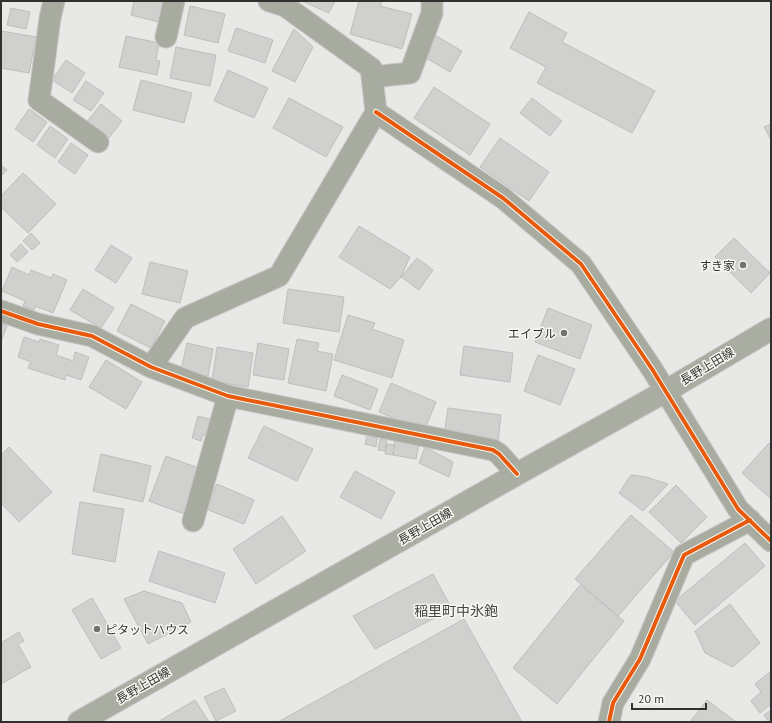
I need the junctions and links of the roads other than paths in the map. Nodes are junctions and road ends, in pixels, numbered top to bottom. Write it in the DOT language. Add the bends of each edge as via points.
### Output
graph roads {
  1 [pos="54,1"];
  2 [pos="174,1"];
  3 [pos="269,1"];
  4 [pos="432,1"];
  5 [pos="166,37"];
  6 [pos="372,77"];
  7 [pos="376,112"];
  8 [pos="98,142"];
  9 [pos="1,311"];
  10 [pos="771,329"];
  11 [pos="151,367"];
  12 [pos="666,391"];
  13 [pos="228,396"];
  14 [pos="517,474"];
  15 [pos="750,520"];
  16 [pos="193,522"];
  17 [pos="771,541"];
  18 [pos="79,722"];
  19 [pos="609,722"];
  1 -- 8 [label="street" via="39,100"];
  2 -- 5 [label="street"];
  3 -- 6 [label="street" via="285,6 371,68"];
  4 -- 6 [label="street" via="432,13 410,73"];
  6 -- 7 [label="street"];
  7 -- 11 [label="street" via="279,276 185,318"];
  7 -- 12 [label="street" via="503,198 581,264"];
  9 -- 11 [label="street" via="38,324 92,336"];
  10 -- 12 [label="main road, 長野上田線"];
  11 -- 13 [label="street"];
  12 -- 14 [label="main road, 長野上田線"];
  12 -- 15 [label="street" via="738,509"];
  13 -- 14 [label="street" via="493,450"];
  13 -- 16 [label="street"];
  14 -- 18 [label="main road, 長野上田線"];
  15 -- 17 [label="street"];
  15 -- 19 [label="street" via="684,555 640,659 613,703"];
}
